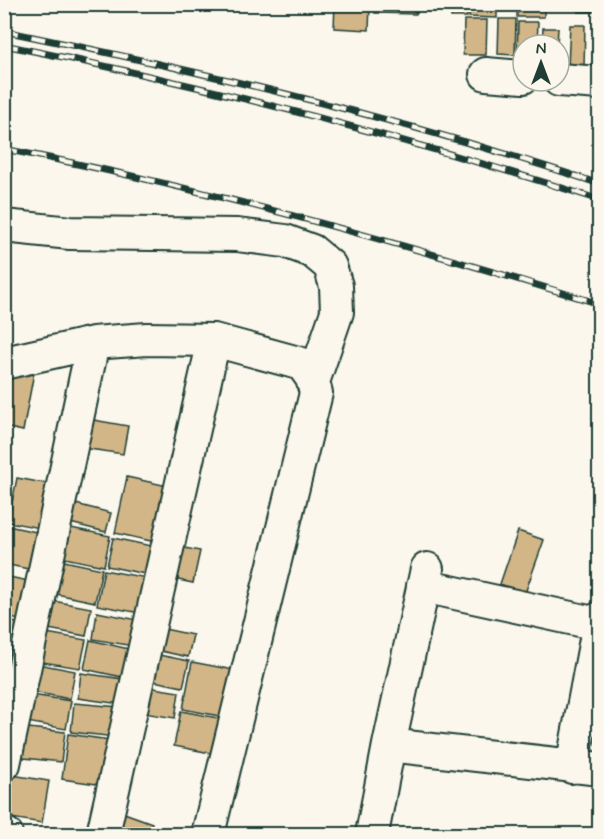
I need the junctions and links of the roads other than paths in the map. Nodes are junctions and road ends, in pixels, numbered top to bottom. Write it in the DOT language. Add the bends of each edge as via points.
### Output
graph roads {
  1 [pos="486,74"];
  2 [pos="511,76"];
  3 [pos="571,81"];
  4 [pos="600,83"];
  5 [pos="4,226"];
  6 [pos="213,340"];
  7 [pos="93,343"];
  8 [pos="4,363"];
  9 [pos="314,382"];
  10 [pos="599,621"];
  11 [pos="389,745"];
  12 [pos="4,764"];
  13 [pos="586,768"];
  14 [pos="103,834"];
  15 [pos="208,834"];
  16 [pos="372,834"];
  1 -- 2 [label="street"];
  3 -- 4 [label="street"];
  5 -- 9 [label="street" via="70,233 237,235 285,241 312,251 330,266 336,286 336,312"];
  6 -- 7 [label="street"];
  6 -- 9 [label="street" via="302,364"];
  6 -- 14 [label="street"];
  7 -- 8 [label="street"];
  7 -- 12 [label="street"];
  9 -- 15 [label="street" via="316,393"];
  10 -- 11 [label="street" via="425,578"];
  10 -- 13 [label="street"];
  11 -- 13 [label="street"];
  11 -- 16 [label="street"];
}
